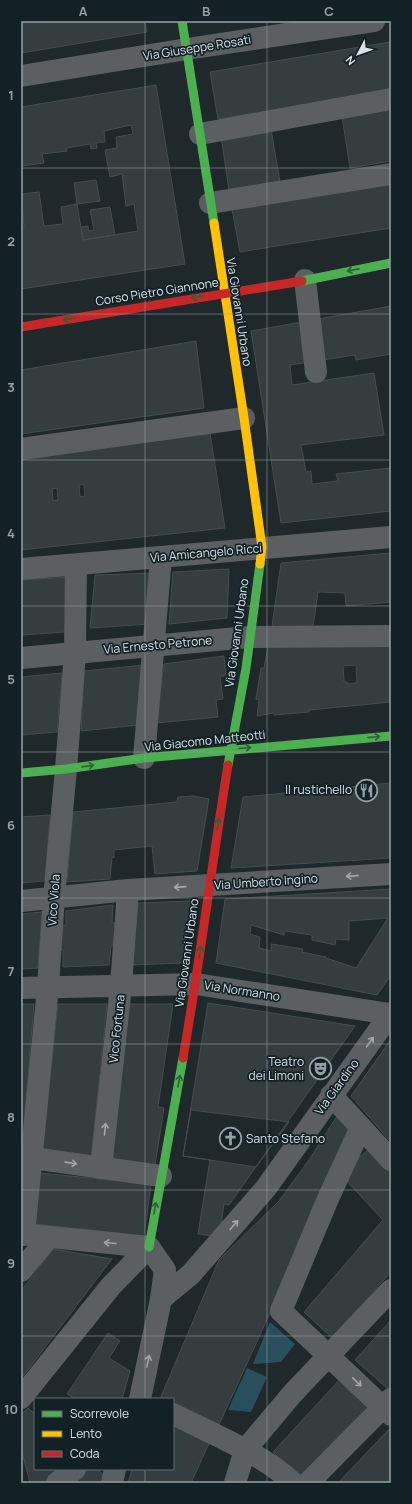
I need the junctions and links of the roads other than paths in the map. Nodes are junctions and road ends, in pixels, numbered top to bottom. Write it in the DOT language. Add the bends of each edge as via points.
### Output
graph roads {
  1 [pos="182,21"];
  2 [pos="374,21"];
  3 [pos="187,49"];
  4 [pos="21,76"];
  5 [pos="391,100"];
  6 [pos="200,134"];
  7 [pos="391,174"];
  8 [pos="210,203"];
  9 [pos="391,263"];
  10 [pos="305,280"];
  11 [pos="224,293"];
  12 [pos="21,327"];
  13 [pos="316,372"];
  14 [pos="244,418"];
  15 [pos="21,449"];
  16 [pos="391,536"];
  17 [pos="262,547"];
  18 [pos="161,557"];
  19 [pos="76,565"];
  20 [pos="21,569"];
  21 [pos="391,636"];
  22 [pos="249,637"];
  23 [pos="154,645"];
  24 [pos="74,653"];
  25 [pos="21,658"];
  26 [pos="391,736"];
  27 [pos="230,750"];
  28 [pos="144,758"];
  29 [pos="66,770"];
  30 [pos="21,773"];
  31 [pos="391,874"];
  32 [pos="209,885"];
  33 [pos="128,890"];
  34 [pos="54,897"];
  35 [pos="21,901"];
  36 [pos="196,984"];
  37 [pos="122,986"];
  38 [pos="48,987"];
  39 [pos="21,988"];
  40 [pos="391,1013"];
  41 [pos="331,1095"];
  42 [pos="360,1127"];
  43 [pos="390,1155"];
  44 [pos="32,1158"];
  45 [pos="101,1168"];
  46 [pos="161,1176"];
  47 [pos="23,1235"];
  48 [pos="49,1237"];
  49 [pos="149,1247"];
  50 [pos="21,1271"];
  51 [pos="391,1290"];
  52 [pos="161,1300"];
  53 [pos="328,1356"];
  54 [pos="21,1398"];
  55 [pos="141,1398"];
  56 [pos="388,1407"];
  57 [pos="174,1414"];
  58 [pos="245,1450"];
  59 [pos="74,1470"];
  60 [pos="116,1470"];
  61 [pos="288,1479"];
  62 [pos="57,1483"];
  63 [pos="112,1483"];
  64 [pos="235,1483"];
  65 [pos="308,1483"];
  1 -- 3 [label="street, Via Giovanni Urbano"];
  2 -- 3 [label="street, Via Giuseppe Rosati"];
  3 -- 4 [label="street, Via Giuseppe Rosati"];
  3 -- 6 [label="street, Via Giovanni Urbano"];
  5 -- 6 [label="street"];
  6 -- 8 [label="street, Via Giovanni Urbano"];
  7 -- 8 [label="street"];
  8 -- 11 [label="street, Via Giovanni Urbano"];
  9 -- 10 [label="street, Corso Pietro Giannone, one-way"];
  10 -- 11 [label="street, Corso Pietro Giannone"];
  10 -- 13 [label="street"];
  11 -- 12 [label="street, Corso Pietro Giannone, one-way"];
  11 -- 14 [label="street, Via Giovanni Urbano"];
  14 -- 15 [label="street"];
  14 -- 17 [label="street, Via Giovanni Urbano"];
  16 -- 17 [label="street, Via Amicangelo Ricci"];
  17 -- 18 [label="street, Via Amicangelo Ricci"];
  17 -- 22 [label="street, Via Giovanni Urbano"];
  18 -- 19 [label="street, Via Amicangelo Ricci"];
  18 -- 23 [label="street"];
  19 -- 20 [label="street, Via Amicangelo Ricci"];
  19 -- 24 [label="street, Vico Viola"];
  21 -- 22 [label="street, Via Ernesto Petrone"];
  22 -- 23 [label="street, Via Ernesto Petrone"];
  22 -- 27 [label="street, Via Giovanni Urbano" via="246,668"];
  23 -- 24 [label="street, Via Ernesto Petrone"];
  23 -- 28 [label="street"];
  24 -- 25 [label="street, Via Ernesto Petrone"];
  24 -- 29 [label="street, Vico Viola"];
  27 -- 26 [label="street, Via Giacomo Matteotti, one-way"];
  27 -- 28 [label="street, Via Giacomo Matteotti"];
  32 -- 27 [label="street, Via Giovanni Urbano, one-way"];
  29 -- 28 [label="street, Via Giacomo Matteotti, one-way"];
  29 -- 30 [label="street, Via Giacomo Matteotti"];
  29 -- 34 [label="street, Vico Viola"];
  31 -- 32 [label="street, Via Umberto Ingino, one-way"];
  32 -- 33 [label="street, Via Umberto Ingino, one-way"];
  36 -- 32 [label="street, Via Giovanni Urbano, one-way"];
  33 -- 34 [label="street, Via Umberto Ingino"];
  33 -- 37 [label="street, Vico Fortuna"];
  34 -- 35 [label="street, Via Umberto Ingino"];
  34 -- 38 [label="street, Vico Viola"];
  36 -- 37 [label="street, Via Normanno"];
  36 -- 40 [label="street, Via Normanno"];
  46 -- 36 [label="street, Via Giovanni Urbano, one-way"];
  37 -- 38 [label="street, Via Normanno"];
  45 -- 37 [label="street, Vico Fortuna, one-way"];
  38 -- 39 [label="street, Via Normanno"];
  38 -- 44 [label="street, Vico Viola"];
  41 -- 40 [label="street, Via Giardino, one-way"];
  41 -- 42 [label="street"];
  52 -- 41 [label="street, Via Giardino, one-way" via="191,1274 266,1188"];
  42 -- 43 [label="street"];
  42 -- 53 [label="street" via="281,1311"];
  44 -- 45 [label="street, one-way"];
  44 -- 47 [label="street, Vico Viola"];
  45 -- 46 [label="street"];
  49 -- 46 [label="street, Via Giovanni Urbano, one-way"];
  47 -- 48 [label="street"];
  49 -- 48 [label="street, one-way"];
  48 -- 50 [label="street"];
  49 -- 52 [label="street" via="165,1270"];
  49 -- 54 [label="street" via="111,1286"];
  51 -- 53 [label="street"];
  55 -- 52 [label="street, one-way"];
  53 -- 56 [label="street, one-way"];
  53 -- 58 [label="street"];
  56 -- 65 [label="street"];
  57 -- 58 [label="street"];
  58 -- 61 [label="street"];
  58 -- 64 [label="street"];
  59 -- 62 [label="street"];
  60 -- 63 [label="street"];
}
